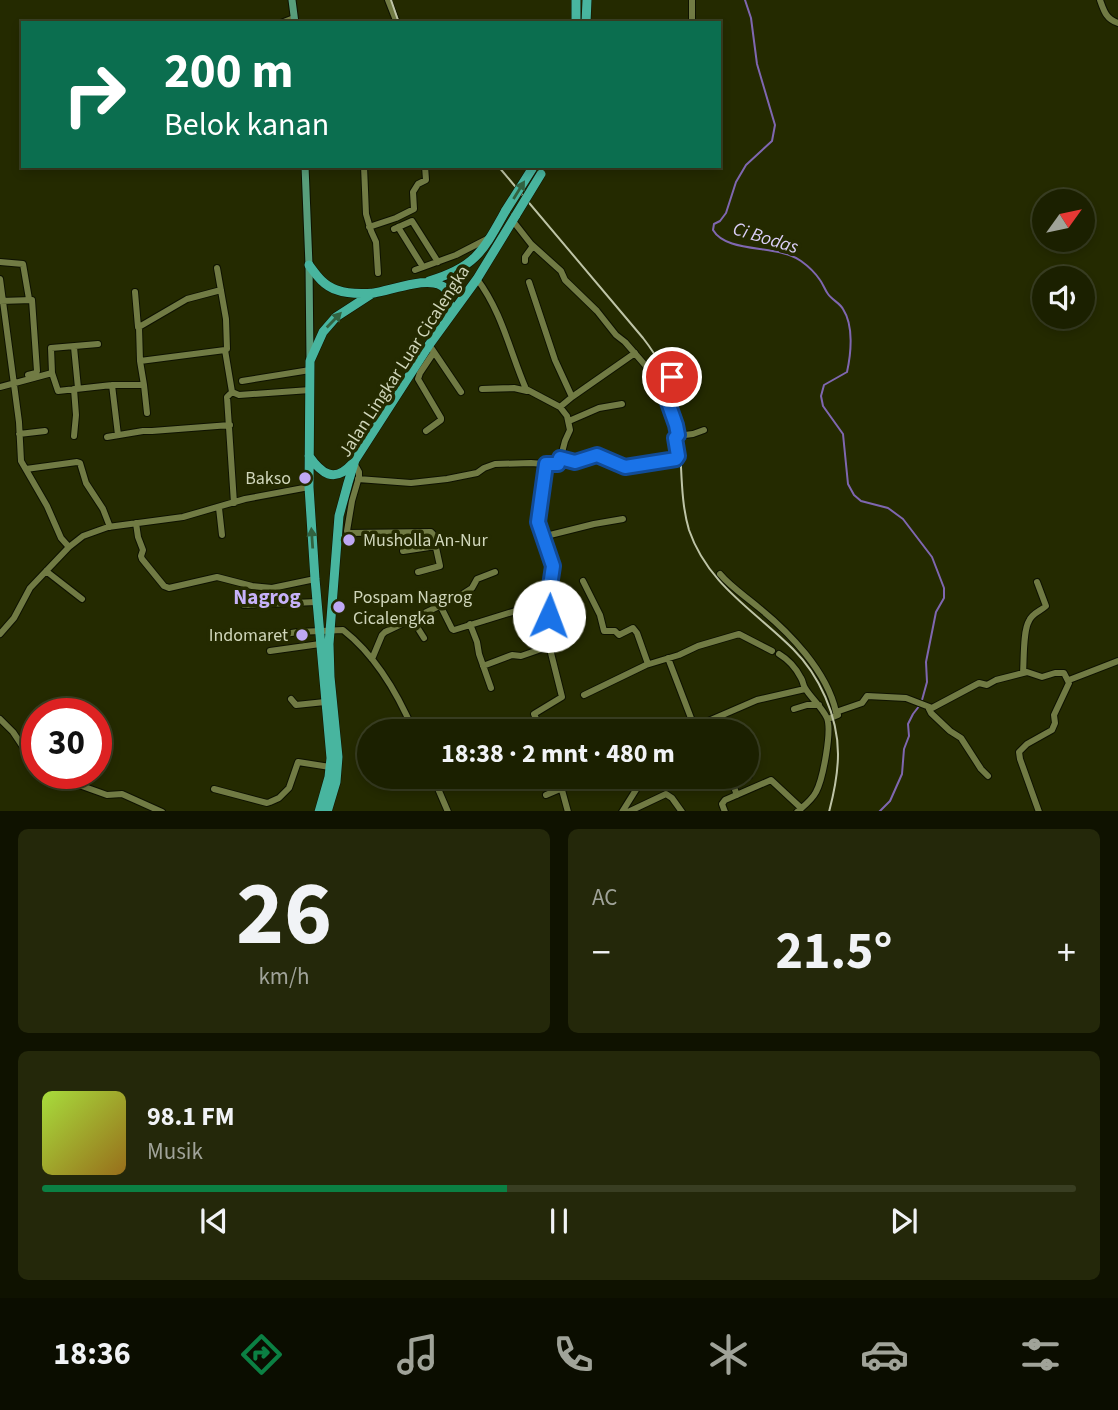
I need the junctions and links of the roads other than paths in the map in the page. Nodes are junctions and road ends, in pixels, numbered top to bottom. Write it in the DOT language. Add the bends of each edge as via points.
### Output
graph roads {
  1 [pos="292,0"];
  2 [pos="388,0"];
  3 [pos="576,0"];
  4 [pos="587,0"];
  5 [pos="692,0"];
  6 [pos="1100,0"];
  7 [pos="294,20"];
  8 [pos="396,21"];
  9 [pos="576,21"];
  10 [pos="586,21"];
  11 [pos="692,21"];
  12 [pos="1118,23"];
  13 [pos="305,168"];
  14 [pos="364,168"];
  15 [pos="425,168"];
  16 [pos="533,168"];
  17 [pos="544,170"];
  18 [pos="514,218"];
  19 [pos="369,228"];
  20 [pos="491,237"];
  21 [pos="533,246"];
  22 [pos="0,261"];
  23 [pos="525,261"];
  24 [pos="438,262"];
  25 [pos="309,265"];
  26 [pos="423,267"];
  27 [pos="217,268"];
  28 [pos="415,270"];
  29 [pos="378,273"];
  30 [pos="0,279"];
  31 [pos="477,279"];
  32 [pos="529,282"];
  33 [pos="424,283"];
  34 [pos="222,290"];
  35 [pos="135,292"];
  36 [pos="373,293"];
  37 [pos="29,299"];
  38 [pos="1,301"];
  39 [pos="447,321"];
  40 [pos="138,327"];
  41 [pos="98,344"];
  42 [pos="74,347"];
  43 [pos="431,348"];
  44 [pos="225,350"];
  45 [pos="635,354"];
  46 [pos="141,361"];
  47 [pos="664,361"];
  48 [pos="310,365"];
  49 [pos="52,373"];
  50 [pos="13,381"];
  51 [pos="242,381"];
  52 [pos="0,385"];
  53 [pos="112,385"];
  54 [pos="144,385"];
  55 [pos="76,389"];
  56 [pos="481,389"];
  57 [pos="310,390"];
  58 [pos="528,391"];
  59 [pos="664,391"];
  60 [pos="232,392"];
  61 [pos="461,392"];
  62 [pos="572,397"];
  63 [pos="622,404"];
  64 [pos="560,407"];
  65 [pos="148,412"];
  66 [pos="569,421"];
  67 [pos="230,425"];
  68 [pos="704,430"];
  69 [pos="46,431"];
  70 [pos="426,431"];
  71 [pos="19,434"];
  72 [pos="118,435"];
  73 [pos="678,435"];
  74 [pos="74,436"];
  75 [pos="107,437"];
  76 [pos="309,456"];
  77 [pos="560,458"];
  78 [pos="354,462"];
  79 [pos="546,464"];
  80 [pos="26,469"];
  81 [pos="358,479"];
  82 [pos="309,487"];
  83 [pos="234,503"];
  84 [pos="219,508"];
  85 [pos="623,519"];
  86 [pos="136,523"];
  87 [pos="110,527"];
  88 [pos="222,535"];
  89 [pos="542,537"];
  90 [pos="436,546"];
  91 [pos="69,547"];
  92 [pos="403,551"];
  93 [pos="47,571"];
  94 [pos="418,572"];
  95 [pos="495,572"];
  96 [pos="720,574"];
  97 [pos="315,579"];
  98 [pos="583,581"];
  99 [pos="1037,582"];
  100 [pos="82,599"];
  101 [pos="551,600"];
  102 [pos="317,601"];
  103 [pos="574,604"];
  104 [pos="244,605"];
  105 [pos="440,605"];
  106 [pos="554,611"];
  107 [pos="412,619"];
  108 [pos="470,624"];
  109 [pos="319,630"];
  110 [pos="331,630"];
  111 [pos="0,635"];
  112 [pos="424,638"];
  113 [pos="258,639"];
  114 [pos="320,644"];
  115 [pos="550,646"];
  116 [pos="270,651"];
  117 [pos="668,658"];
  118 [pos="372,659"];
  119 [pos="1118,662"];
  120 [pos="649,664"];
  121 [pos="483,666"];
  122 [pos="1023,673"];
  123 [pos="1069,680"];
  124 [pos="491,688"];
  125 [pos="805,689"];
  126 [pos="584,695"];
  127 [pos="291,699"];
  128 [pos="325,702"];
  129 [pos="819,705"];
  130 [pos="924,705"];
  131 [pos="794,709"];
  132 [pos="836,712"];
  133 [pos="0,719"];
  134 [pos="408,719"];
  135 [pos="536,719"];
  136 [pos="691,719"];
  137 [pos="711,719"];
  138 [pos="828,719"];
  139 [pos="21,744"];
  140 [pos="330,767"];
  141 [pos="988,776"];
  142 [pos="90,789"];
  143 [pos="214,789"];
  144 [pos="439,789"];
  145 [pos="560,789"];
  146 [pos="636,789"];
  147 [pos="735,789"];
  148 [pos="546,795"];
  149 [pos="737,795"];
  150 [pos="637,810"];
  151 [pos="799,810"];
  152 [pos="162,811"];
  153 [pos="320,811"];
  154 [pos="327,811"];
  155 [pos="448,811"];
  156 [pos="568,811"];
  157 [pos="622,811"];
  158 [pos="628,811"];
  159 [pos="681,811"];
  160 [pos="726,811"];
  161 [pos="1039,811"];
  1 -- 7 [label="main road"];
  2 -- 8 [label="street"];
  3 -- 9 [label="highway"];
  4 -- 10 [label="highway"];
  5 -- 11 [label="street"];
  6 -- 12 [label="street" via="1110,20"];
  13 -- 25 [label="main road"];
  14 -- 19 [label="street"];
  15 -- 19 [label="street" via="426,180 413,192 414,209"];
  20 -- 16 [label="highway, Jalan Lingkar Luar Cicalengka, one-way, bridge"];
  17 -- 18 [label="highway, Jalan Lingkar Luar Cicalengka, bridge"];
  18 -- 21 [label="street"];
  18 -- 31 [label="highway, Jalan Lingkar Luar Cicalengka"];
  19 -- 29 [label="street" via="376,242"];
  20 -- 24 [label="street"];
  20 -- 33 [label="highway, Jalan Lingkar Luar Cicalengka" via="465,266"];
  21 -- 23 [label="street"];
  21 -- 45 [label="street"];
  22 -- 37 [label="street" via="23,264"];
  24 -- 26 [label="street"];
  24 -- 26 [label="street" via="412,220 396,228"];
  25 -- 36 [label="highway" via="333,289"];
  25 -- 48 [label="main road"];
  26 -- 28 [label="street"];
  27 -- 34 [label="street"];
  30 -- 38 [label="street"];
  31 -- 39 [label="highway, Jalan Lingkar Luar Cicalengka"];
  31 -- 58 [label="street" via="499,315"];
  32 -- 62 [label="street"];
  33 -- 36 [label="highway, Jalan Lingkar Luar Cicalengka"];
  33 -- 39 [label="highway" via="440,284 450,296"];
  34 -- 40 [label="street" via="187,299"];
  34 -- 44 [label="street"];
  35 -- 40 [label="street"];
  48 -- 36 [label="highway, one-way" via="323,332 336,317"];
  37 -- 38 [label="street"];
  37 -- 50 [label="street" via="37,371"];
  38 -- 50 [label="street"];
  39 -- 43 [label="highway, Jalan Lingkar Luar Cicalengka"];
  40 -- 46 [label="street"];
  41 -- 42 [label="street"];
  42 -- 49 [label="street" via="50,349"];
  42 -- 55 [label="street"];
  43 -- 61 [label="street"];
  43 -- 70 [label="street" via="418,379 441,420"];
  43 -- 78 [label="highway, Jalan Lingkar Luar Cicalengka"];
  44 -- 46 [label="street"];
  44 -- 60 [label="street"];
  45 -- 59 [label="street"];
  45 -- 62 [label="street"];
  46 -- 54 [label="street"];
  47 -- 59 [label="street" via="674,382"];
  48 -- 51 [label="street"];
  48 -- 57 [label="highway"];
  49 -- 50 [label="street"];
  49 -- 55 [label="street" via="56,390"];
  50 -- 52 [label="street"];
  50 -- 71 [label="street"];
  53 -- 54 [label="street"];
  53 -- 55 [label="street"];
  53 -- 72 [label="street"];
  54 -- 65 [label="street"];
  55 -- 74 [label="street"];
  56 -- 58 [label="street"];
  57 -- 60 [label="street"];
  57 -- 76 [label="highway"];
  58 -- 64 [label="street"];
  59 -- 73 [label="street"];
  60 -- 67 [label="street" via="227,397"];
  62 -- 64 [label="street"];
  63 -- 66 [label="street"];
  64 -- 66 [label="street"];
  66 -- 77 [label="street"];
  67 -- 72 [label="street"];
  67 -- 83 [label="street"];
  68 -- 73 [label="street"];
  69 -- 71 [label="street"];
  71 -- 80 [label="street"];
  72 -- 75 [label="street"];
  73 -- 77 [label="street" via="678,456 673,459 625,467 597,455 575,462"];
  76 -- 78 [label="highway" via="323,473 331,475"];
  76 -- 82 [label="highway"];
  77 -- 79 [label="street" via="558,464"];
  78 -- 81 [label="street"];
  78 -- 110 [label="highway, Jalan Lingkar Luar Cicalengka" via="339,516"];
  79 -- 81 [label="street" via="495,464 478,473 411,483"];
  79 -- 89 [label="street" via="538,522"];
  80 -- 87 [label="street" via="80,463"];
  80 -- 91 [label="street"];
  81 -- 90 [label="street" via="348,533 429,531"];
  82 -- 83 [label="street"];
  97 -- 82 [label="highway, one-way"];
  83 -- 84 [label="street"];
  84 -- 86 [label="street"];
  84 -- 88 [label="street"];
  85 -- 89 [label="street"];
  86 -- 87 [label="street"];
  86 -- 97 [label="street" via="142,559 169,588 218,577 272,589"];
  87 -- 91 [label="street" via="83,536"];
  89 -- 101 [label="street" via="553,566"];
  90 -- 92 [label="street"];
  90 -- 94 [label="street" via="440,566"];
  91 -- 93 [label="street"];
  93 -- 100 [label="street"];
  93 -- 111 [label="street" via="30,588"];
  95 -- 105 [label="street"];
  96 -- 132 [label="street" via="803,651"];
  97 -- 102 [label="highway"];
  98 -- 120 [label="street" via="604,631 619,635 633,629"];
  99 -- 122 [label="street" via="1045,607 1028,622"];
  101 -- 106 [label="street"];
  101 -- 108 [label="street"];
  102 -- 104 [label="street"];
  102 -- 109 [label="highway"];
  103 -- 106 [label="street"];
  105 -- 107 [label="street"];
  105 -- 108 [label="street" via="452,629"];
  106 -- 115 [label="street" via="549,614"];
  107 -- 112 [label="street"];
  107 -- 118 [label="street" via="382,635"];
  108 -- 121 [label="street"];
  109 -- 110 [label="street"];
  109 -- 113 [label="street"];
  109 -- 114 [label="highway"];
  110 -- 118 [label="street" via="343,630"];
  110 -- 154 [label="highway, Jalan Lingkar Luar Cicalengka" via="338,757"];
  114 -- 116 [label="street"];
  114 -- 128 [label="highway"];
  115 -- 121 [label="street"];
  115 -- 135 [label="street" via="562,697 534,714"];
  117 -- 120 [label="street"];
  117 -- 125 [label="street" via="739,634 788,659"];
  117 -- 136 [label="street"];
  118 -- 134 [label="street"];
  119 -- 123 [label="street"];
  120 -- 126 [label="street"];
  121 -- 124 [label="street"];
  122 -- 123 [label="street" via="1042,677 1061,672"];
  122 -- 130 [label="street" via="987,685 979,683"];
  123 -- 161 [label="street" via="1052,730 1019,752"];
  125 -- 129 [label="street"];
  125 -- 137 [label="street" via="757,700"];
  127 -- 128 [label="street" via="296,705"];
  128 -- 140 [label="highway"];
  129 -- 131 [label="street"];
  129 -- 138 [label="street"];
  130 -- 132 [label="street" via="906,698 867,696 862,703"];
  130 -- 141 [label="street" via="961,738"];
  132 -- 138 [label="street" via="838,715"];
  133 -- 139 [label="street"];
  138 -- 151 [label="street" via="829,739 818,787"];
  140 -- 143 [label="street" via="298,762 289,788 267,803"];
  140 -- 153 [label="highway"];
  142 -- 152 [label="street" via="122,794"];
  144 -- 155 [label="street"];
  145 -- 148 [label="street"];
  145 -- 156 [label="street"];
  146 -- 157 [label="street"];
  147 -- 149 [label="street"];
  149 -- 151 [label="street" via="771,779"];
  149 -- 160 [label="street" via="723,802"];
  150 -- 158 [label="street"];
  150 -- 159 [label="street" via="666,794"];
}
